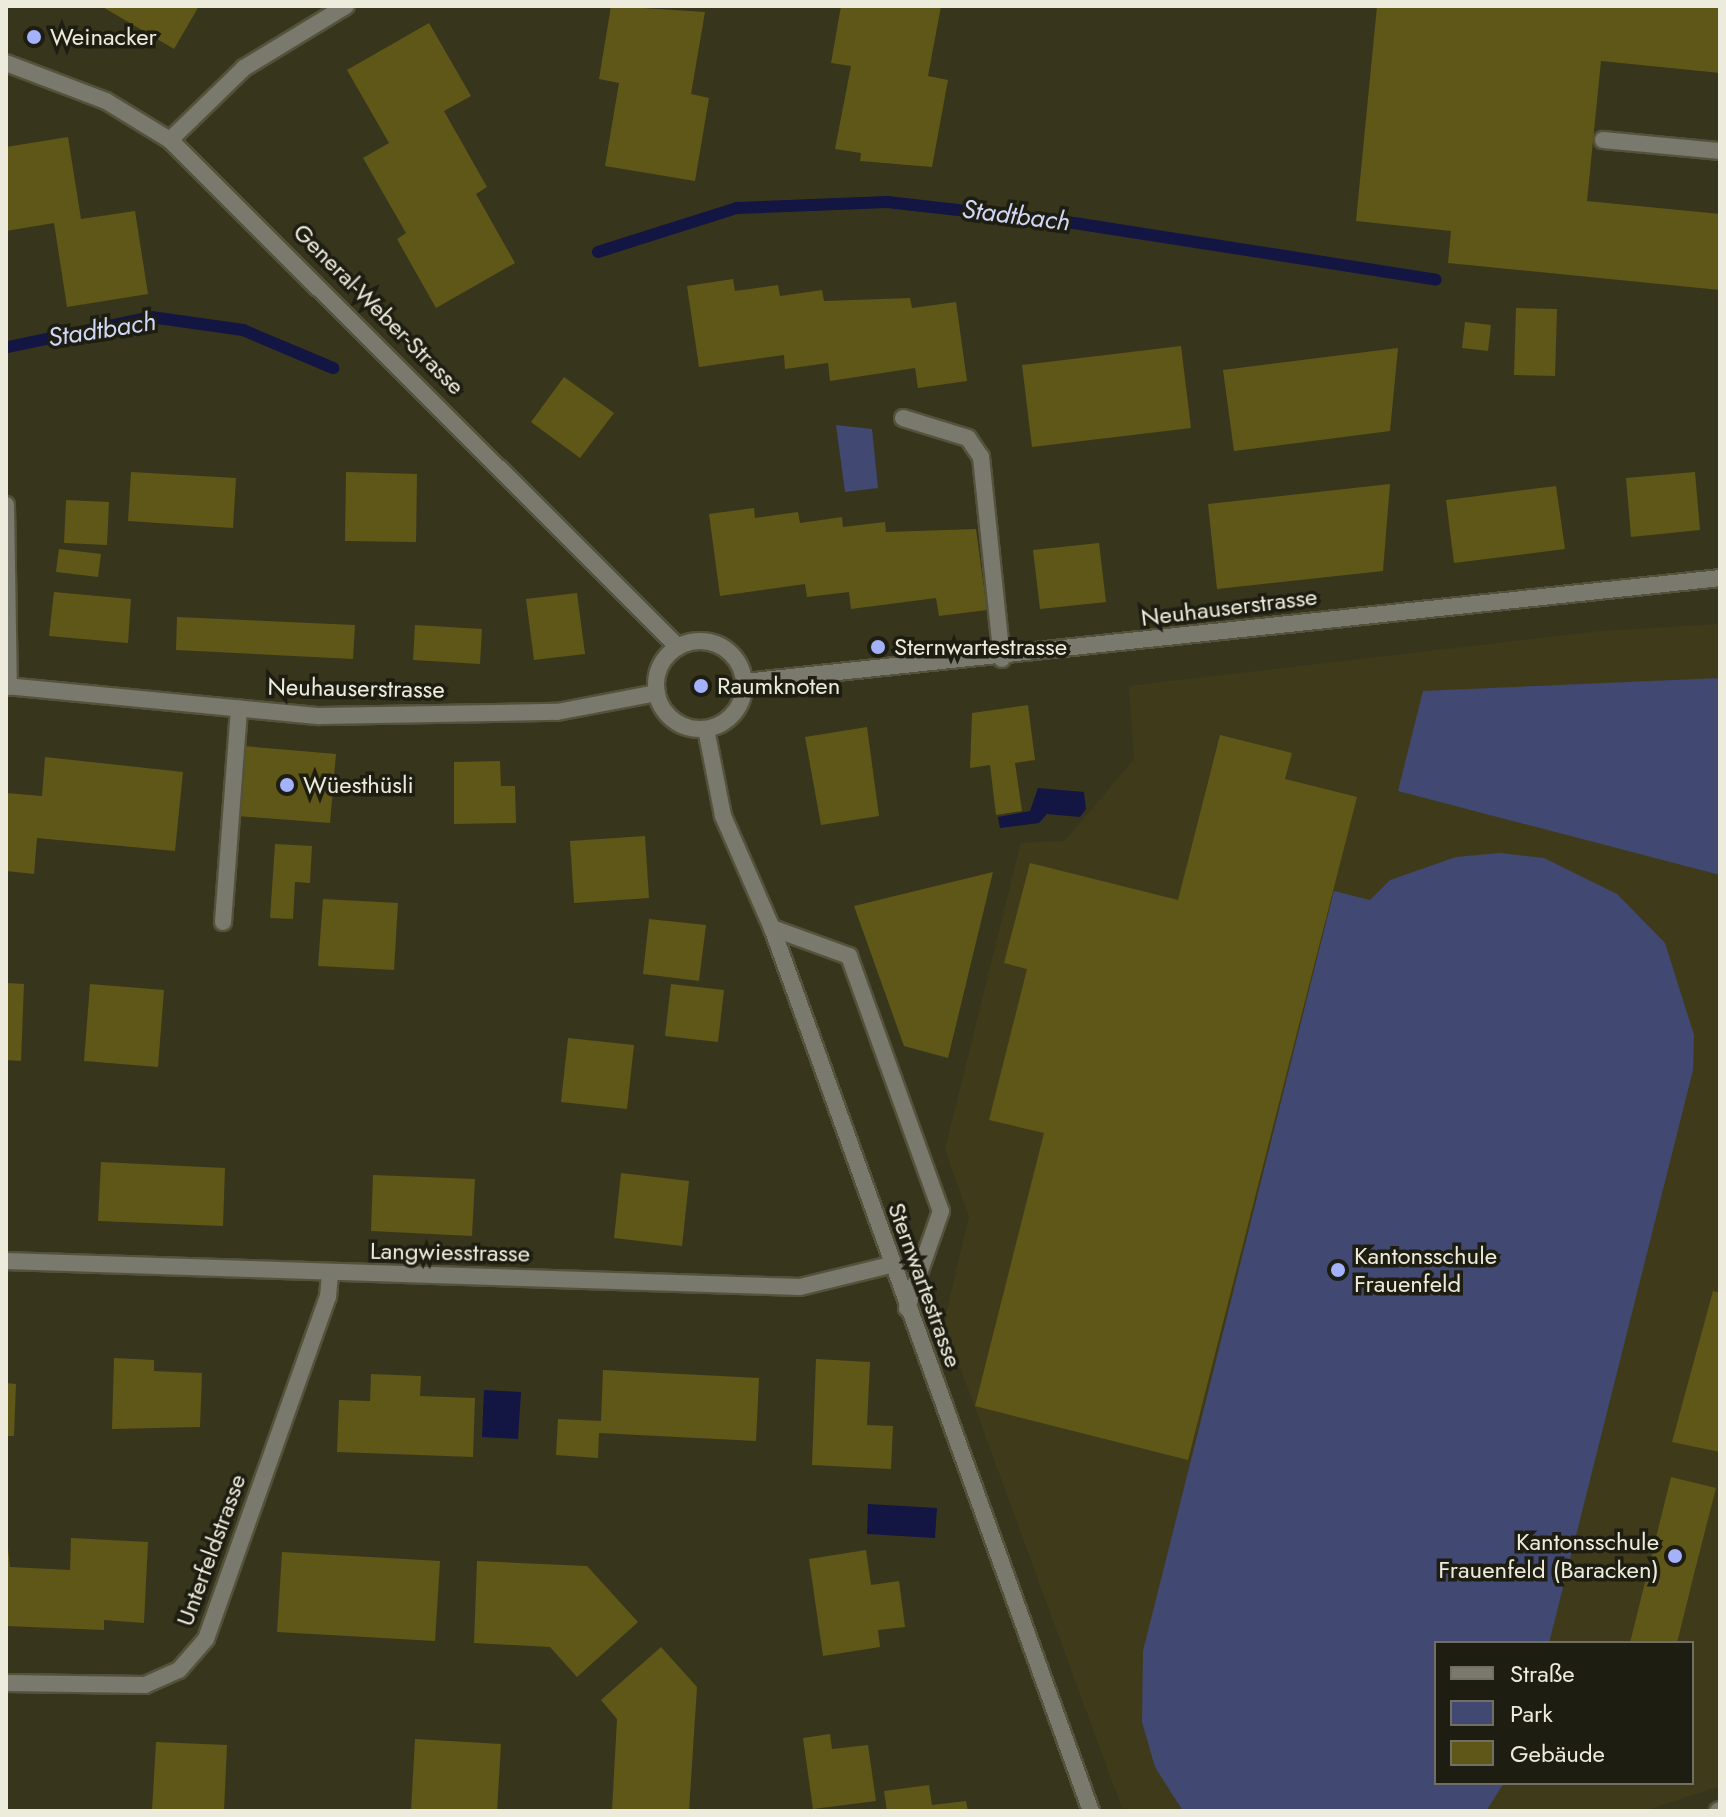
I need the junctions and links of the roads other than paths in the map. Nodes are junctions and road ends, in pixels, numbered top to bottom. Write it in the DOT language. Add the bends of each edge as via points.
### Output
graph roads {
  1 [pos="346,6"];
  2 [pos="6,63"];
  3 [pos="170,140"];
  4 [pos="1603,140"];
  5 [pos="1720,151"];
  6 [pos="903,418"];
  7 [pos="6,505"];
  8 [pos="1720,578"];
  9 [pos="678,647"];
  10 [pos="1002,659"];
  11 [pos="744,682"];
  12 [pos="8,686"];
  13 [pos="657,693"];
  14 [pos="239,709"];
  15 [pos="706,729"];
  16 [pos="223,922"];
  17 [pos="772,928"];
  18 [pos="6,1261"];
  19 [pos="890,1265"];
  20 [pos="330,1272"];
  21 [pos="907,1308"];
  22 [pos="6,1683"];
  23 [pos="1091,1811"];
  1 -- 3 [label="street" via="244,68"];
  2 -- 3 [label="street, General-Weber-Strasse" via="106,101"];
  3 -- 9 [label="street, General-Weber-Strasse"];
  4 -- 5 [label="street"];
  6 -- 10 [label="street" via="968,438 981,457"];
  7 -- 12 [label="street"];
  8 -- 10 [label="street, Neuhauserstrasse"];
  9 -- 11 [label="street" via="721,646"];
  9 -- 13 [label="street" via="660,667"];
  10 -- 11 [label="street, Neuhauserstrasse"];
  11 -- 15 [label="street" via="734,714"];
  12 -- 14 [label="street, Neuhauserstrasse"];
  13 -- 14 [label="street, Neuhauserstrasse" via="557,712 320,716"];
  13 -- 15 [label="street" via="674,721"];
  14 -- 16 [label="street"];
  15 -- 17 [label="street, Sternwartestrasse" via="723,816"];
  17 -- 19 [label="street, Sternwartestrasse"];
  17 -- 21 [label="street" via="849,956 941,1211"];
  18 -- 20 [label="street, Langwiesstrasse"];
  19 -- 20 [label="street, Langwiesstrasse" via="800,1287"];
  19 -- 21 [label="street, Sternwartestrasse"];
  20 -- 22 [label="street, Unterfeldstrasse" via="328,1297 206,1639 179,1670 145,1685"];
  21 -- 23 [label="street, Sternwartestrasse"];
}
